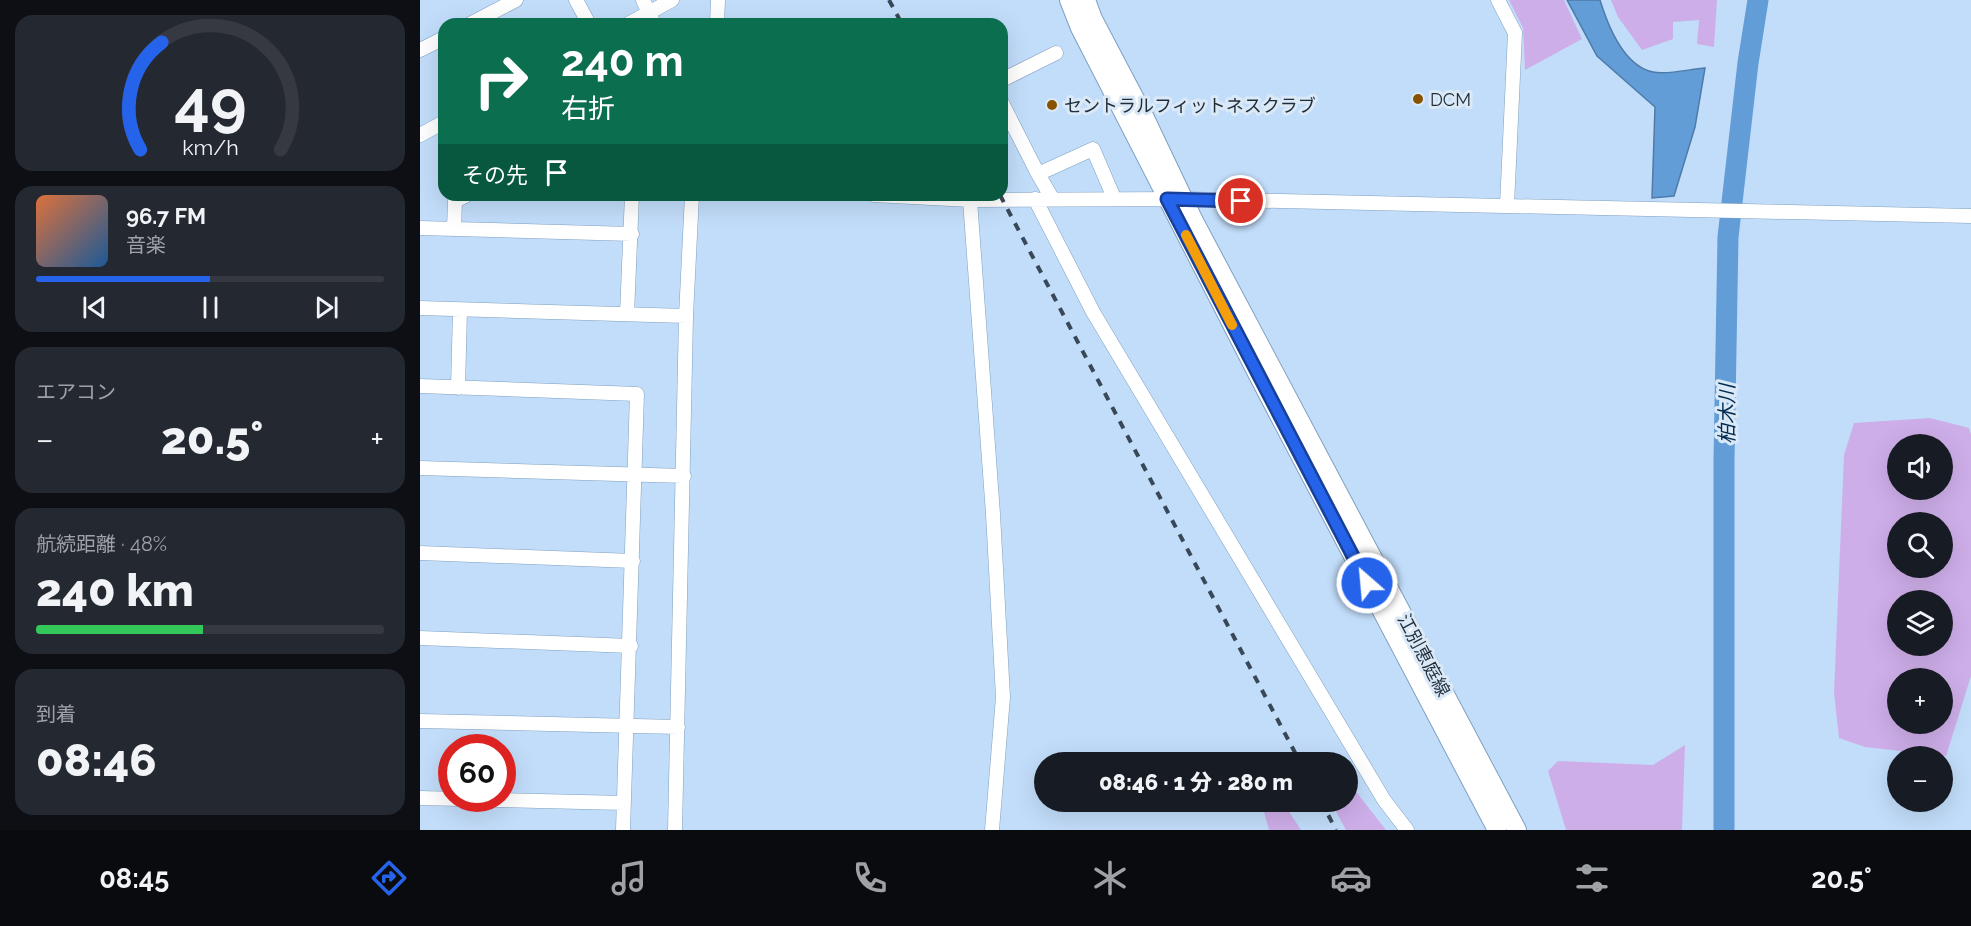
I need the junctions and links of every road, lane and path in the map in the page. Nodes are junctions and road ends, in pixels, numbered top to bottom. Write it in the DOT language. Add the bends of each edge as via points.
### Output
graph roads {
  1 [pos="516,0"];
  2 [pos="576,0"];
  3 [pos="672,0"];
  4 [pos="717,0"];
  5 [pos="1069,0"];
  6 [pos="1086,0"];
  7 [pos="1498,0"];
  8 [pos="649,12"];
  9 [pos="482,18"];
  10 [pos="586,18"];
  11 [pos="717,18"];
  12 [pos="438,41"];
  13 [pos="420,50"];
  14 [pos="1056,53"];
  15 [pos="1008,77"];
  16 [pos="1008,115"];
  17 [pos="438,125"];
  18 [pos="420,135"];
  19 [pos="1038,174"];
  20 [pos="1052,198"];
  21 [pos="1114,198"];
  22 [pos="1008,199"];
  23 [pos="1035,199"];
  24 [pos="1176,199"];
  25 [pos="455,201"];
  26 [pos="632,201"];
  27 [pos="692,201"];
  28 [pos="970,201"];
  29 [pos="1507,206"];
  30 [pos="1971,216"];
  31 [pos="420,228"];
  32 [pos="454,229"];
  33 [pos="632,234"];
  34 [pos="420,308"];
  35 [pos="460,310"];
  36 [pos="627,314"];
  37 [pos="686,316"];
  38 [pos="420,386"];
  39 [pos="458,388"];
  40 [pos="420,468"];
  41 [pos="636,475"];
  42 [pos="684,476"];
  43 [pos="420,553"];
  44 [pos="633,561"];
  45 [pos="420,638"];
  46 [pos="631,646"];
  47 [pos="420,721"];
  48 [pos="629,727"];
  49 [pos="678,728"];
  50 [pos="420,798"];
  51 [pos="624,803"];
  52 [pos="623,830"];
  53 [pos="675,830"];
  54 [pos="992,830"];
  55 [pos="1407,830"];
  56 [pos="1497,830"];
  57 [pos="1517,830"];
  1 -- 9 [label="street"];
  2 -- 10 [label="street"];
  3 -- 8 [label="street"];
  4 -- 11 [label="street"];
  5 -- 24 [label="main road, 江別恵庭線" via="1080,28"];
  6 -- 24 [label="main road, 江別恵庭線"];
  7 -- 29 [label="street" via="1515,33"];
  12 -- 13 [label="street"];
  14 -- 15 [label="street"];
  16 -- 19 [label="street"];
  17 -- 18 [label="street"];
  19 -- 20 [label="street"];
  19 -- 21 [label="street" via="1093,149"];
  20 -- 21 [label="street"];
  20 -- 23 [label="street"];
  21 -- 24 [label="street"];
  22 -- 23 [label="street"];
  23 -- 55 [label="street" via="1093,312 1384,800"];
  24 -- 29 [label="street"];
  24 -- 56 [label="main road, 江別恵庭線"];
  24 -- 57 [label="main road, 江別恵庭線"];
  25 -- 32 [label="street"];
  26 -- 33 [label="street"];
  27 -- 37 [label="street"];
  28 -- 54 [label="street" via="1003,697"];
  29 -- 30 [label="street"];
  31 -- 32 [label="street"];
  32 -- 33 [label="street"];
  33 -- 36 [label="street"];
  34 -- 35 [label="street"];
  35 -- 36 [label="street"];
  35 -- 39 [label="street"];
  36 -- 37 [label="street"];
  37 -- 42 [label="street"];
  38 -- 39 [label="street"];
  39 -- 41 [label="street" via="637,394"];
  40 -- 41 [label="street"];
  41 -- 42 [label="street"];
  41 -- 44 [label="street"];
  42 -- 49 [label="street"];
  43 -- 44 [label="street"];
  44 -- 46 [label="street"];
  45 -- 46 [label="street"];
  46 -- 48 [label="street"];
  47 -- 48 [label="street"];
  48 -- 49 [label="street"];
  48 -- 51 [label="street"];
  49 -- 53 [label="street"];
  50 -- 51 [label="street"];
  51 -- 52 [label="street"];
}
